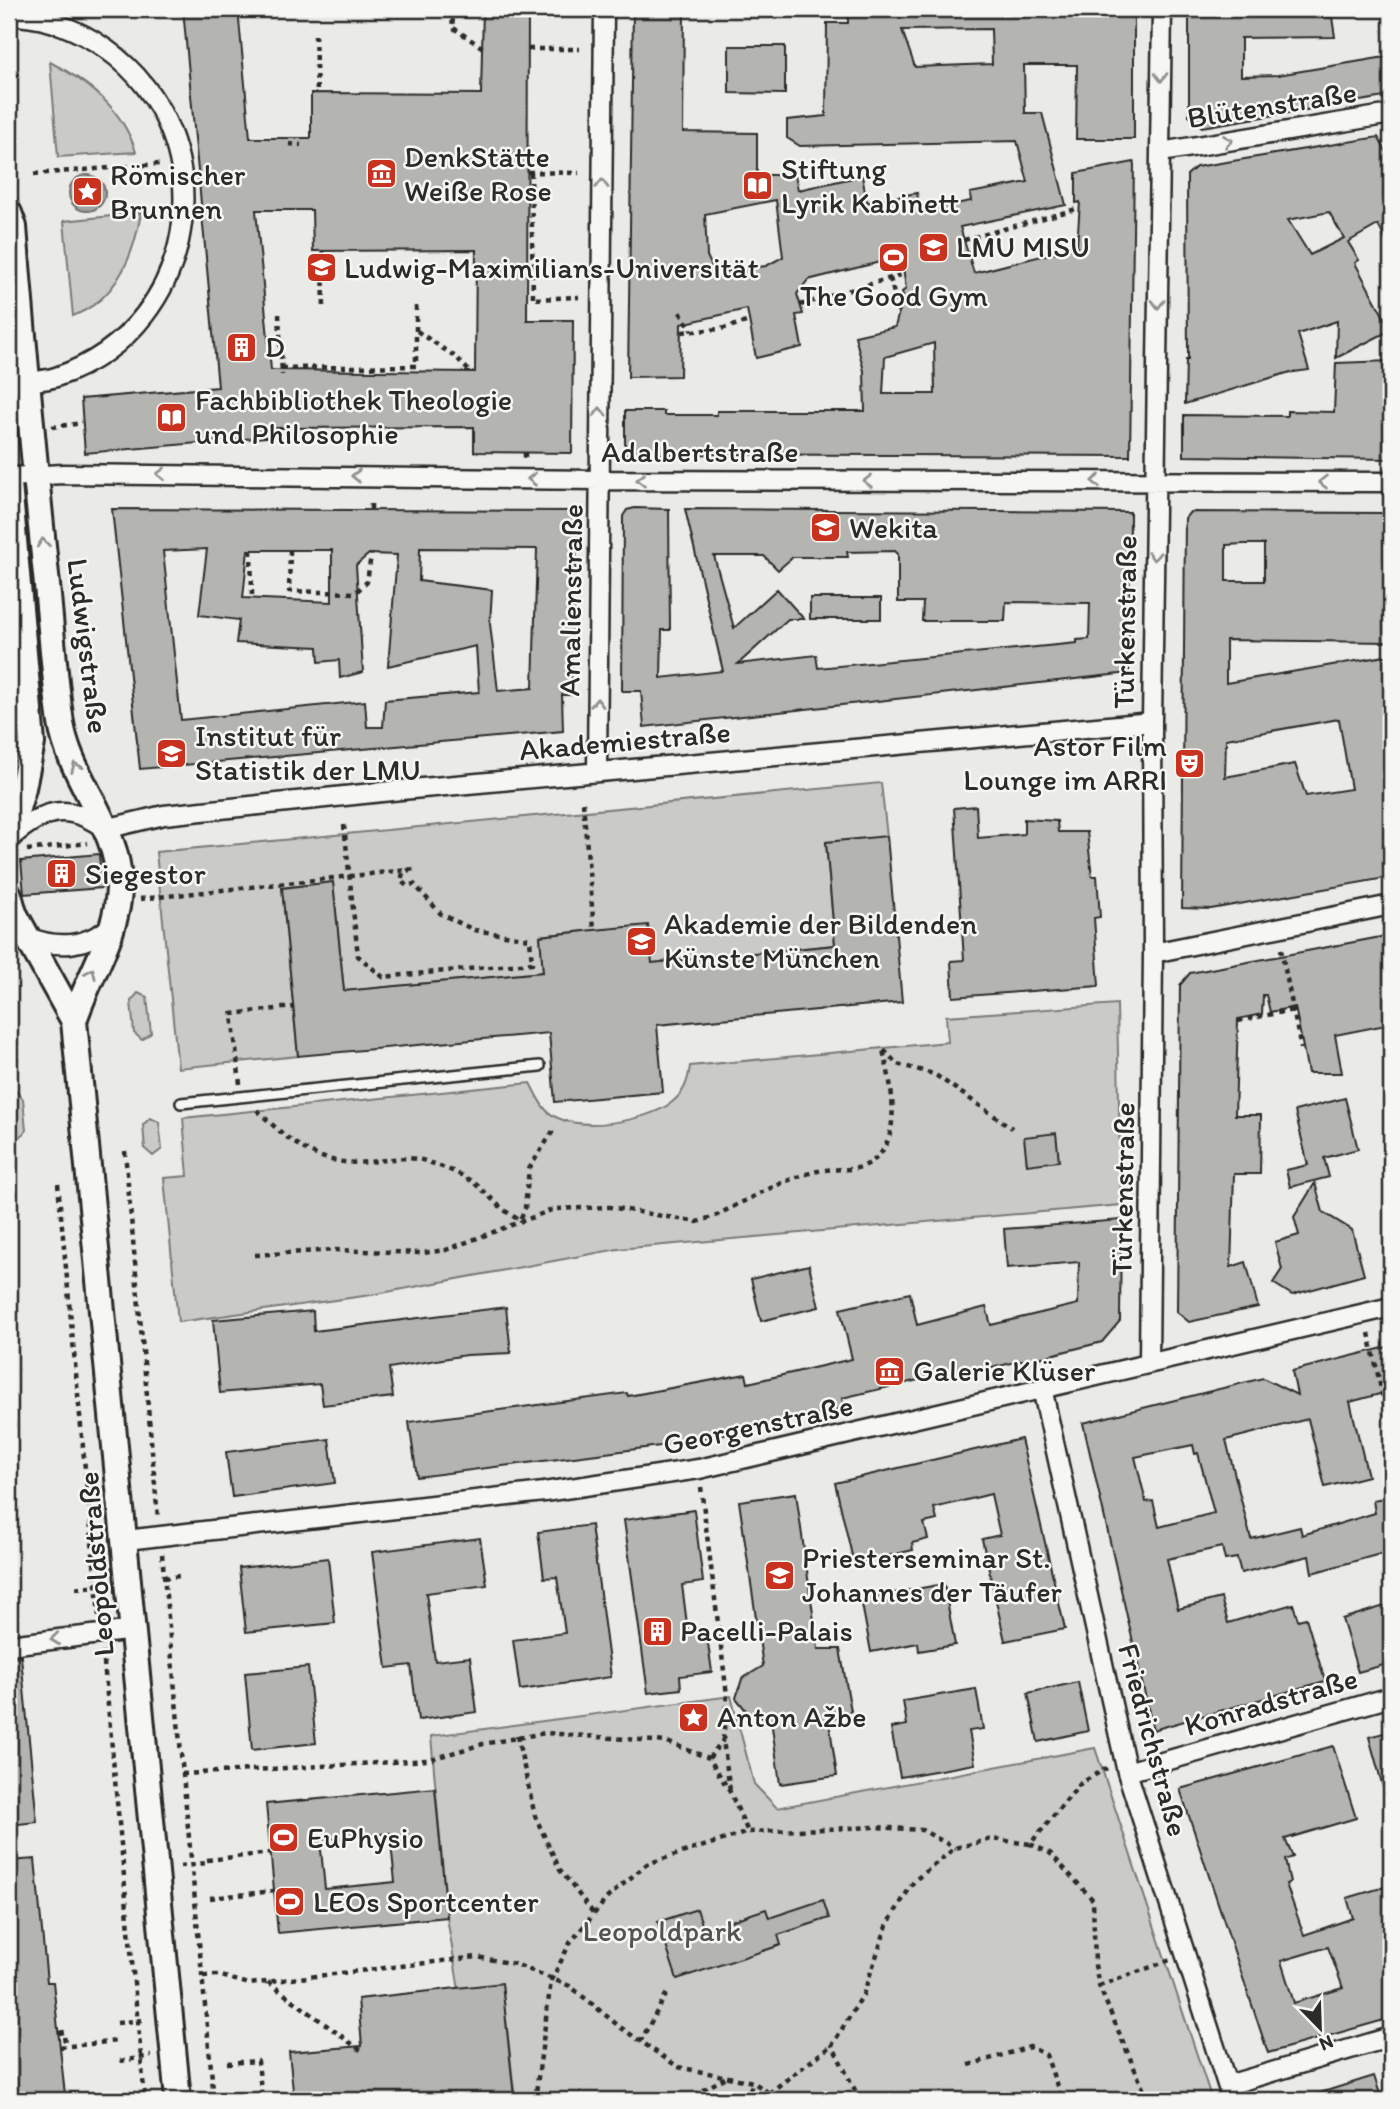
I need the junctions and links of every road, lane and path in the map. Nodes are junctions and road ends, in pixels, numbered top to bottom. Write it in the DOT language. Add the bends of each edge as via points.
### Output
graph roads {
  1 [pos="454,9"];
  2 [pos="604,9"];
  3 [pos="1162,9"];
  4 [pos="9,16"];
  5 [pos="315,35"];
  6 [pos="483,48"];
  7 [pos="528,49"];
  8 [pos="580,49"];
  9 [pos="317,93"];
  10 [pos="1390,116"];
  11 [pos="289,144"];
  12 [pos="301,145"];
  13 [pos="1161,152"];
  14 [pos="181,163"];
  15 [pos="579,173"];
  16 [pos="34,174"];
  17 [pos="1080,208"];
  18 [pos="9,213"];
  19 [pos="964,240"];
  20 [pos="323,251"];
  21 [pos="714,268"];
  22 [pos="904,274"];
  23 [pos="712,275"];
  24 [pos="890,278"];
  25 [pos="579,297"];
  26 [pos="416,303"];
  27 [pos="800,305"];
  28 [pos="324,312"];
  29 [pos="680,312"];
  30 [pos="279,314"];
  31 [pos="899,314"];
  32 [pos="692,316"];
  33 [pos="750,321"];
  34 [pos="688,323"];
  35 [pos="416,330"];
  36 [pos="692,331"];
  37 [pos="682,332"];
  38 [pos="281,368"];
  39 [pos="470,372"];
  40 [pos="282,375"];
  41 [pos="17,381"];
  42 [pos="83,424"];
  43 [pos="56,427"];
  44 [pos="525,453"];
  45 [pos="526,460"];
  46 [pos="36,475"];
  47 [pos="9,477"];
  48 [pos="600,480"];
  49 [pos="1154,481"];
  50 [pos="1391,482"];
  51 [pos="9,484"];
  52 [pos="251,550"];
  53 [pos="289,550"];
  54 [pos="371,555"];
  55 [pos="363,559"];
  56 [pos="366,568"];
  57 [pos="252,595"];
  58 [pos="1152,722"];
  59 [pos="597,771"];
  60 [pos="583,802"];
  61 [pos="344,825"];
  62 [pos="100,836"];
  63 [pos="14,842"];
  64 [pos="349,875"];
  65 [pos="9,895"];
  66 [pos="139,899"];
  67 [pos="1391,905"];
  68 [pos="112,926"];
  69 [pos="594,930"];
  70 [pos="27,937"];
  71 [pos="1281,949"];
  72 [pos="1153,953"];
  73 [pos="293,1007"];
  74 [pos="1293,1010"];
  75 [pos="74,1021"];
  76 [pos="1238,1021"];
  77 [pos="1301,1049"];
  78 [pos="540,1066"];
  79 [pos="241,1097"];
  80 [pos="181,1103"];
  81 [pos="1012,1128"];
  82 [pos="553,1131"];
  83 [pos="125,1151"];
  84 [pos="58,1184"];
  85 [pos="520,1220"];
  86 [pos="255,1255"];
  87 [pos="1391,1307"];
  88 [pos="1369,1333"];
  89 [pos="1149,1363"];
  90 [pos="1042,1388"];
  91 [pos="1391,1436"];
  92 [pos="699,1469"];
  93 [pos="158,1517"];
  94 [pos="126,1540"];
  95 [pos="163,1565"];
  96 [pos="179,1576"];
  97 [pos="164,1578"];
  98 [pos="95,1586"];
  99 [pos="76,1588"];
  100 [pos="97,1605"];
  101 [pos="134,1630"];
  102 [pos="9,1645"];
  103 [pos="104,1669"];
  104 [pos="1391,1697"];
  105 [pos="517,1736"];
  106 [pos="723,1740"];
  107 [pos="709,1758"];
  108 [pos="1125,1766"];
  109 [pos="183,1774"];
  110 [pos="730,1792"];
  111 [pos="748,1832"];
  112 [pos="1030,1844"];
  113 [pos="955,1848"];
  114 [pos="271,1853"];
  115 [pos="191,1865"];
  116 [pos="180,1866"];
  117 [pos="274,1891"];
  118 [pos="211,1898"];
  119 [pos="594,1914"];
  120 [pos="1186,1954"];
  121 [pos="203,1976"];
  122 [pos="551,1981"];
  123 [pos="268,1982"];
  124 [pos="1099,1986"];
  125 [pos="667,1993"];
  126 [pos="140,2021"];
  127 [pos="117,2024"];
  128 [pos="59,2033"];
  129 [pos="1391,2037"];
  130 [pos="118,2041"];
  131 [pos="639,2042"];
  132 [pos="832,2045"];
  133 [pos="363,2052"];
  134 [pos="152,2056"];
  135 [pos="141,2058"];
  136 [pos="120,2061"];
  137 [pos="227,2063"];
  138 [pos="969,2065"];
  139 [pos="727,2077"];
  140 [pos="753,2082"];
  141 [pos="769,2093"];
  142 [pos="1230,2093"];
  143 [pos="145,2100"];
  144 [pos="178,2100"];
  145 [pos="214,2100"];
  146 [pos="262,2100"];
  147 [pos="535,2100"];
  148 [pos="665,2100"];
  149 [pos="746,2100"];
  150 [pos="774,2100"];
  151 [pos="860,2100"];
  152 [pos="1062,2100"];
  153 [pos="1148,2100"];
  1 -- 6 [label="path" via="452,27"];
  48 -- 2 [label="street, Amalienstraße, one-way"];
  3 -- 13 [label="street, Türkenstraße, one-way"];
  4 -- 14 [label="street" via="51,22 110,51 156,101"];
  5 -- 9 [label="path"];
  7 -- 8 [label="path"];
  13 -- 10 [label="street, Blütenstraße, one-way"];
  11 -- 12 [label="path"];
  13 -- 49 [label="street, Türkenstraße, one-way"];
  14 -- 16 [label="path"];
  14 -- 41 [label="street" via="184,214 179,244 155,301 114,346 88,364 54,378"];
  15 -- 25 [label="path" via="530,172 533,299"];
  17 -- 19 [label="path"];
  18 -- 41 [label="main road, Ludwigstraße"];
  20 -- 28 [label="path"];
  21 -- 23 [label="path"];
  22 -- 24 [label="path"];
  24 -- 27 [label="path"];
  24 -- 31 [label="path"];
  26 -- 35 [label="path"];
  29 -- 34 [label="path"];
  30 -- 38 [label="path"];
  32 -- 34 [label="path"];
  33 -- 36 [label="path"];
  34 -- 36 [label="path"];
  35 -- 38 [label="path" via="416,366"];
  35 -- 39 [label="path"];
  36 -- 37 [label="path"];
  38 -- 40 [label="path"];
  41 -- 46 [label="main road, Ludwigstraße"];
  42 -- 43 [label="path"];
  44 -- 45 [label="path"];
  46 -- 47 [label="street, Adalbertstraße"];
  48 -- 46 [label="street, Adalbertstraße, one-way"];
  62 -- 46 [label="main road, Ludwigstraße, one-way" via="62,726"];
  49 -- 48 [label="street, Adalbertstraße, one-way"];
  59 -- 48 [label="street, Amalienstraße, one-way"];
  50 -- 49 [label="street, Adalbertstraße, one-way"];
  49 -- 58 [label="street, Türkenstraße, one-way"];
  51 -- 63 [label="main road, Ludwigstraße" via="32,743"];
  52 -- 57 [label="path"];
  53 -- 56 [label="path" via="289,592 355,593 367,582"];
  54 -- 56 [label="path"];
  55 -- 56 [label="path"];
  58 -- 59 [label="street, Akademiestraße"];
  58 -- 72 [label="street, Türkenstraße"];
  59 -- 62 [label="street, Akademiestraße" via="164,815"];
  60 -- 69 [label="path"];
  61 -- 64 [label="path"];
  62 -- 63 [label="path"];
  62 -- 63 [label="street" via="84,816 57,811 28,822"];
  62 -- 68 [label="main road, Leopoldstraße" via="119,887"];
  64 -- 64 [label="path" via="413,869 403,873 401,881 407,886 414,884 440,914 492,935 530,939 532,963 383,977 358,956"];
  64 -- 66 [label="path"];
  65 -- 70 [label="main road, Leopoldstraße"];
  67 -- 72 [label="street"];
  68 -- 70 [label="street" via="67,946"];
  75 -- 68 [label="main road, Leopoldstraße, one-way"];
  70 -- 75 [label="main road, Leopoldstraße"];
  71 -- 74 [label="path"];
  72 -- 89 [label="street, Türkenstraße"];
  73 -- 79 [label="path" via="232,1014"];
  74 -- 76 [label="path"];
  74 -- 77 [label="path"];
  75 -- 94 [label="main road, Leopoldstraße"];
  78 -- 79 [label="lane"];
  79 -- 80 [label="lane"];
  79 -- 85 [label="path" via="298,1149 366,1163 403,1156 430,1162 467,1178 508,1215"];
  81 -- 85 [label="path" via="933,1074 897,1064 882,1047 892,1100 890,1141 877,1158 862,1167 817,1171 697,1222 610,1207 554,1209"];
  82 -- 85 [label="path" via="529,1169"];
  83 -- 93 [label="path"];
  84 -- 98 [label="path, Leopoldstraße"];
  85 -- 86 [label="path" via="446,1250"];
  87 -- 89 [label="street, Georgenstraße"];
  88 -- 91 [label="path"];
  89 -- 90 [label="street, Georgenstraße"];
  90 -- 92 [label="street, Georgenstraße"];
  90 -- 108 [label="street, Friedrichstraße"];
  92 -- 94 [label="street, Georgenstraße" via="544,1492"];
  92 -- 106 [label="path" via="727,1695"];
  94 -- 101 [label="main road, Leopoldstraße"];
  95 -- 97 [label="path"];
  96 -- 97 [label="path"];
  97 -- 109 [label="path"];
  98 -- 99 [label="path"];
  98 -- 100 [label="path, Leopoldstraße"];
  101 -- 102 [label="street, one-way"];
  101 -- 144 [label="main road, Leopoldstraße"];
  103 -- 126 [label="path, Leopoldstraße"];
  104 -- 108 [label="street, Konradstraße"];
  105 -- 107 [label="path" via="545,1733 667,1742"];
  105 -- 109 [label="path" via="428,1760"];
  105 -- 119 [label="path" via="534,1816 559,1870"];
  106 -- 107 [label="path"];
  106 -- 110 [label="path"];
  107 -- 110 [label="path"];
  108 -- 112 [label="path" via="1081,1783"];
  108 -- 120 [label="street, Friedrichstraße"];
  109 -- 115 [label="path"];
  110 -- 111 [label="path"];
  111 -- 113 [label="path" via="875,1827 922,1830"];
  111 -- 119 [label="path" via="647,1864"];
  112 -- 113 [label="path" via="992,1839"];
  112 -- 124 [label="path" via="1050,1853 1093,1900 1094,1965"];
  113 -- 132 [label="path" via="914,1881 887,1925 863,1995"];
  114 -- 115 [label="path"];
  115 -- 116 [label="path"];
  115 -- 121 [label="path"];
  117 -- 118 [label="path"];
  119 -- 122 [label="path" via="570,1943"];
  120 -- 124 [label="path"];
  120 -- 142 [label="street, Friedrichstraße"];
  121 -- 123 [label="path"];
  121 -- 145 [label="path"];
  122 -- 123 [label="path" via="515,1964 477,1957"];
  122 -- 131 [label="path" via="570,1986"];
  122 -- 147 [label="path"];
  123 -- 133 [label="path"];
  124 -- 153 [label="path"];
  125 -- 131 [label="path"];
  126 -- 127 [label="path"];
  126 -- 135 [label="path, Leopoldstraße"];
  128 -- 130 [label="path" via="64,2032 63,2047"];
  129 -- 142 [label="street"];
  131 -- 139 [label="path" via="678,2067"];
  132 -- 141 [label="path"];
  132 -- 151 [label="path"];
  134 -- 135 [label="path"];
  135 -- 136 [label="path"];
  135 -- 143 [label="path, Leopoldstraße"];
  137 -- 146 [label="path" via="258,2061"];
  138 -- 152 [label="path" via="1030,2047 1046,2055"];
  139 -- 140 [label="path"];
  139 -- 148 [label="path" via="695,2095"];
  140 -- 141 [label="path"];
  140 -- 149 [label="path"];
  141 -- 150 [label="path"];
}
